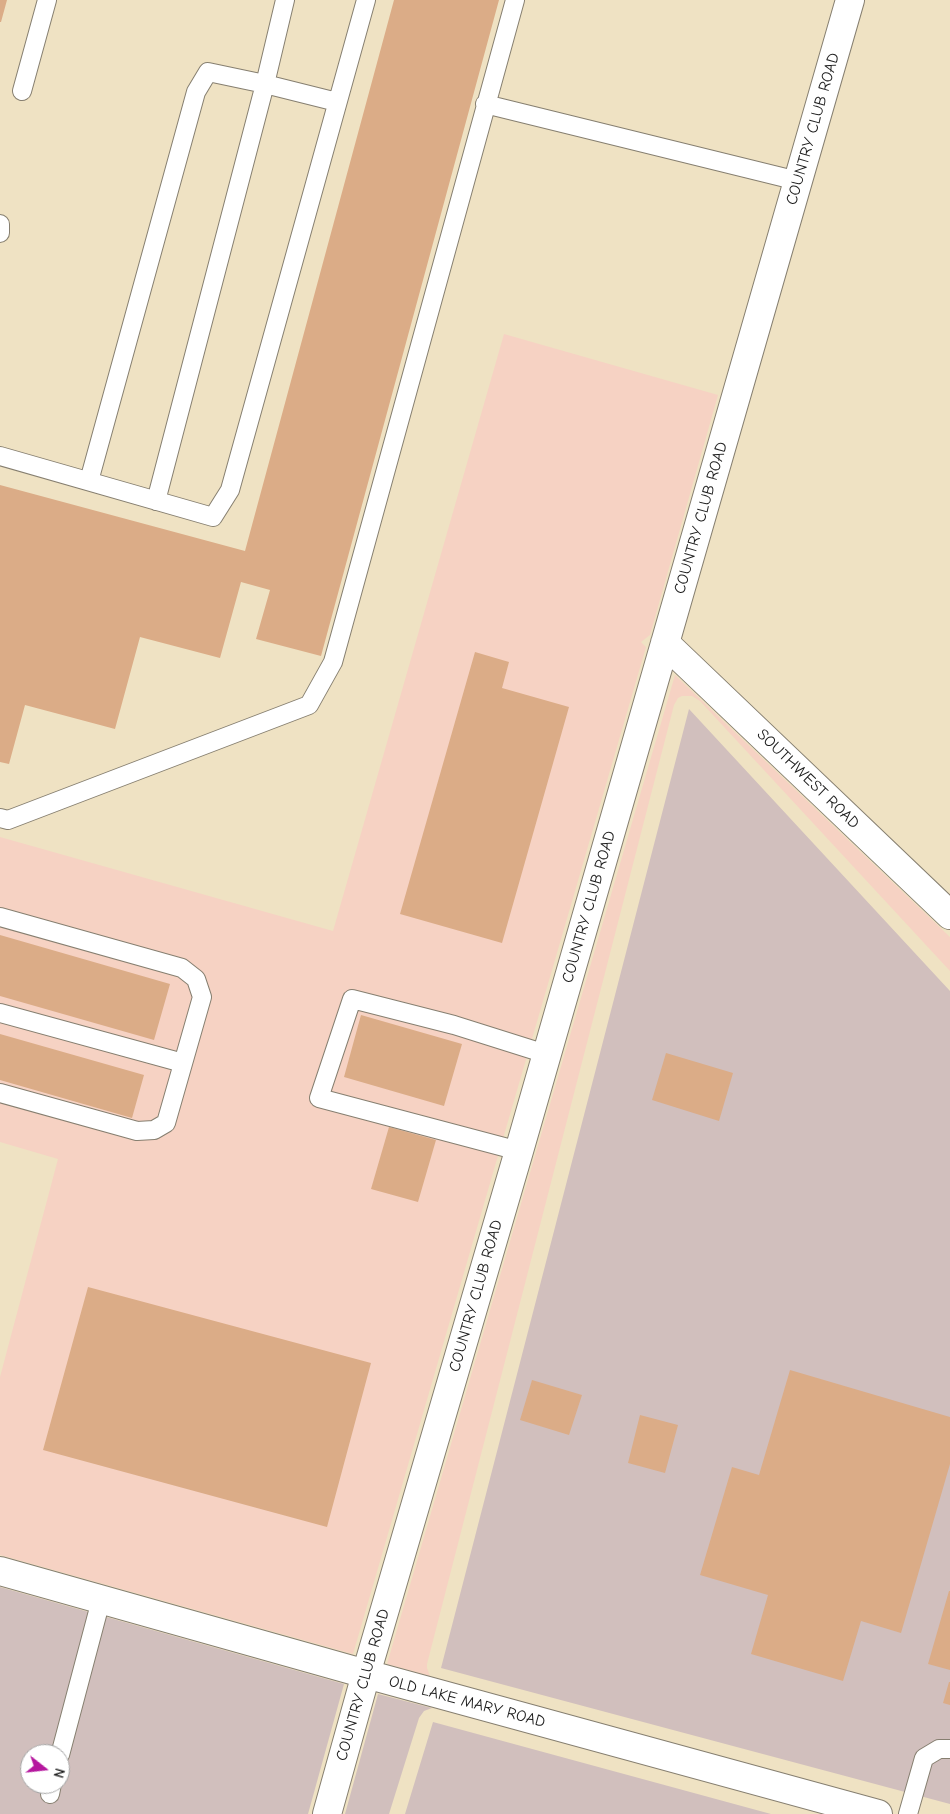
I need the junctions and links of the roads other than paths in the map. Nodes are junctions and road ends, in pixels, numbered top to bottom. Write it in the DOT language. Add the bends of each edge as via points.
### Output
graph roads {
  1 [pos="47,0"];
  2 [pos="285,0"];
  3 [pos="366,0"];
  4 [pos="515,0"];
  5 [pos="850,0"];
  6 [pos="265,84"];
  7 [pos="22,91"];
  8 [pos="337,102"];
  9 [pos="486,104"];
  10 [pos="798,181"];
  11 [pos="0,224"];
  12 [pos="0,233"];
  13 [pos="0,456"];
  14 [pos="89,481"];
  15 [pos="156,501"];
  16 [pos="666,643"];
  17 [pos="0,818"];
  18 [pos="950,915"];
  19 [pos="0,917"];
  20 [pos="0,1013"];
  21 [pos="546,1054"];
  22 [pos="183,1063"];
  23 [pos="0,1093"];
  24 [pos="519,1151"];
  25 [pos="0,1571"];
  26 [pos="101,1600"];
  27 [pos="366,1674"];
  28 [pos="63,1744"];
  29 [pos="950,1749"];
  30 [pos="327,1814"];
  31 [pos="878,1814"];
  32 [pos="908,1814"];
  1 -- 7 [label="lane"];
  2 -- 6 [label="lane"];
  3 -- 8 [label="lane"];
  4 -- 9 [label="lane"];
  5 -- 10 [label="street, COUNTRY CLUB ROAD"];
  6 -- 8 [label="lane"];
  6 -- 14 [label="lane" via="208,72 196,92"];
  6 -- 15 [label="lane"];
  8 -- 15 [label="lane" via="230,490 213,517"];
  9 -- 10 [label="lane"];
  9 -- 17 [label="lane" via="334,662 309,705 8,820"];
  10 -- 16 [label="street, COUNTRY CLUB ROAD"];
  11 -- 12 [label="lane"];
  13 -- 14 [label="lane"];
  14 -- 15 [label="lane"];
  16 -- 18 [label="street, SOUTHWEST ROAD"];
  16 -- 21 [label="street, COUNTRY CLUB ROAD"];
  19 -- 22 [label="lane" via="182,968 189,973 196,979 202,997"];
  20 -- 22 [label="lane"];
  21 -- 24 [label="street, COUNTRY CLUB ROAD"];
  21 -- 24 [label="lane" via="454,1025 352,999 319,1098"];
  22 -- 23 [label="lane" via="166,1123 154,1130 137,1131"];
  24 -- 27 [label="street, COUNTRY CLUB ROAD"];
  25 -- 26 [label="street, OLD LAKE MARY ROAD"];
  26 -- 27 [label="street, OLD LAKE MARY ROAD"];
  26 -- 28 [label="lane"];
  27 -- 30 [label="street, COUNTRY CLUB ROAD"];
  27 -- 31 [label="street, OLD LAKE MARY ROAD"];
  29 -- 32 [label="lane" via="938,1749 924,1758"];
}
